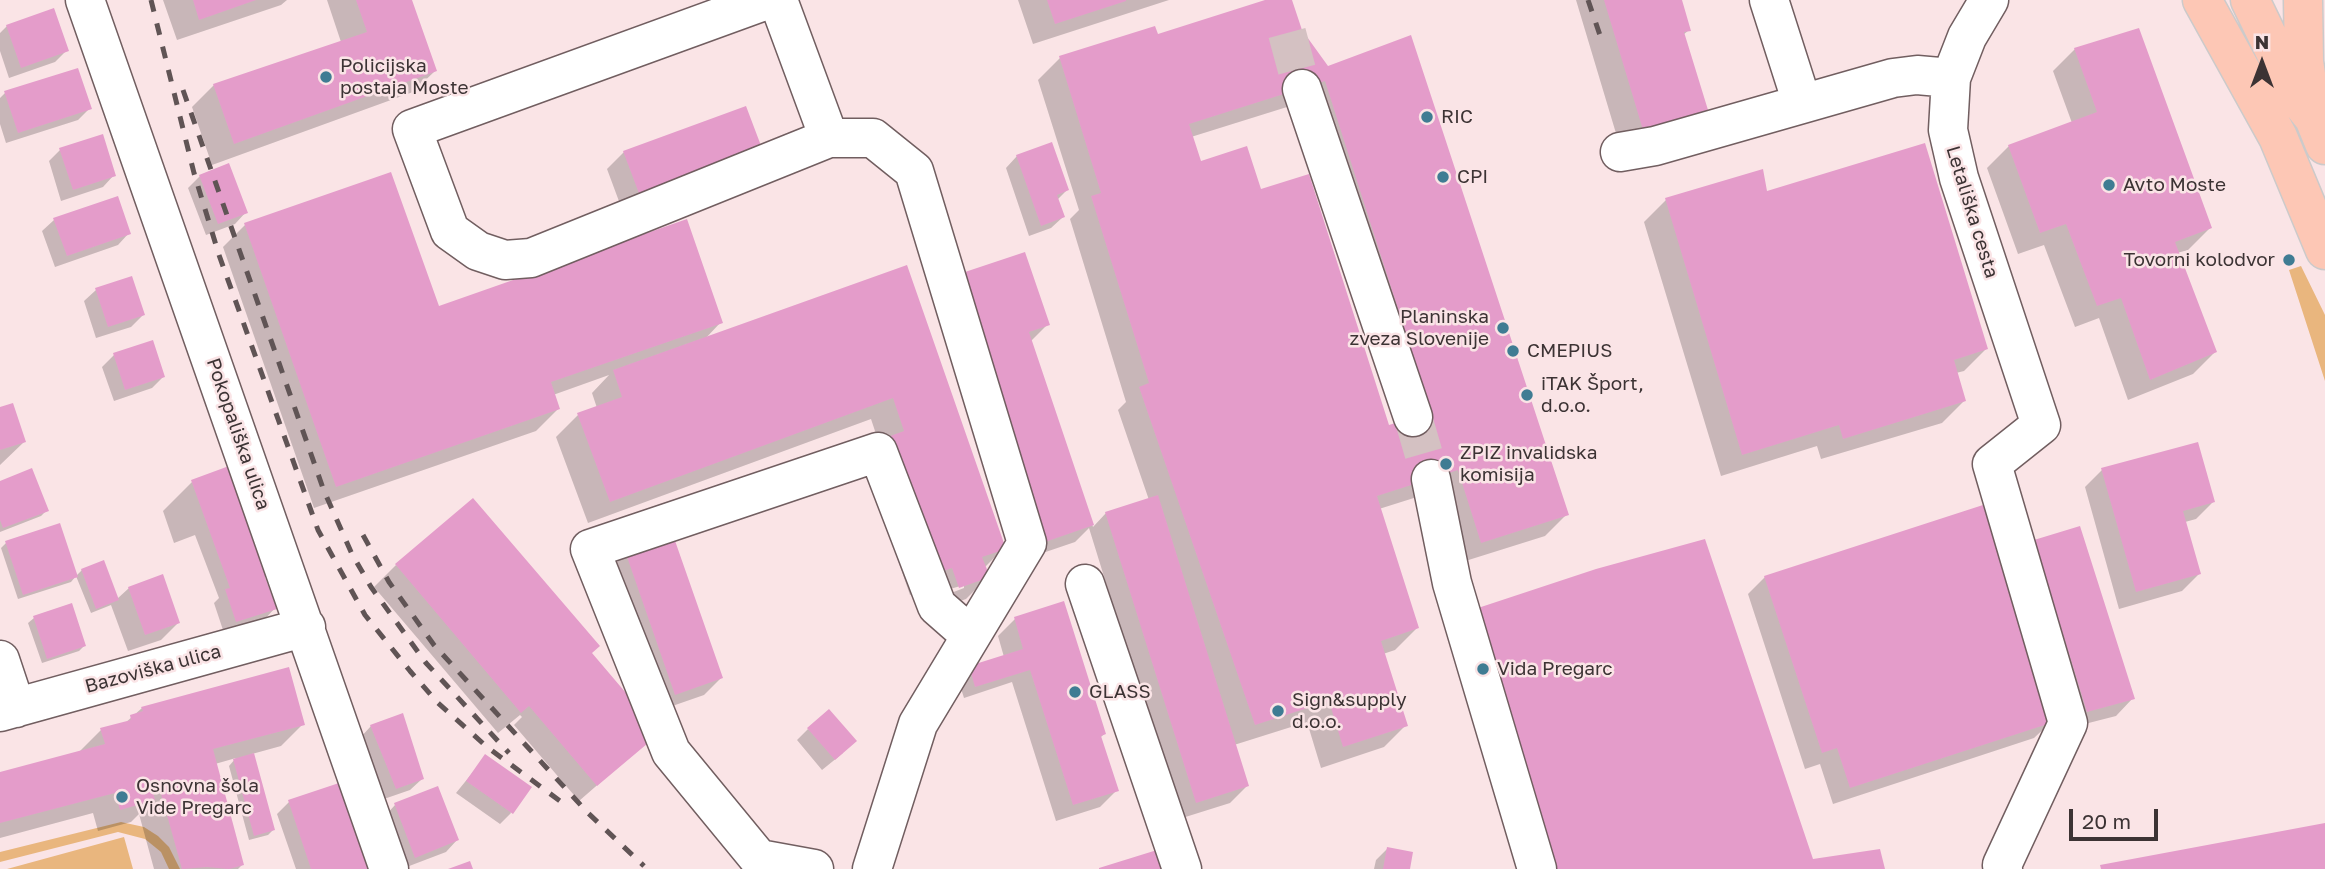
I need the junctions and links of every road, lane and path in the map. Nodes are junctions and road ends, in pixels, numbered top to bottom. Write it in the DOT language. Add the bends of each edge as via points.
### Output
graph roads {
  1 [pos="85,0"];
  2 [pos="767,0"];
  3 [pos="778,0"];
  4 [pos="1770,0"];
  5 [pos="1989,0"];
  6 [pos="2202,0"];
  7 [pos="2250,0"];
  8 [pos="2303,0"];
  9 [pos="1951,78"];
  10 [pos="1302,89"];
  11 [pos="1802,103"];
  12 [pos="2320,132"];
  13 [pos="2278,136"];
  14 [pos="829,138"];
  15 [pos="1620,152"];
  16 [pos="2325,250"];
  17 [pos="1413,418"];
  18 [pos="1432,479"];
  19 [pos="1084,584"];
  20 [pos="306,627"];
  21 [pos="970,635"];
  22 [pos="0,660"];
  23 [pos="8,710"];
  24 [pos="389,869"];
  25 [pos="814,869"];
  26 [pos="872,869"];
  27 [pos="1182,869"];
  28 [pos="1536,869"];
  29 [pos="2003,869"];
  1 -- 20 [label="street, Pokopališka ulica"];
  2 -- 14 [label="street" via="412,129 450,231 478,251 505,260 531,258"];
  3 -- 14 [label="street"];
  4 -- 11 [label="street"];
  5 -- 9 [label="street, Letališka cesta" via="1967,37"];
  6 -- 13 [label="main road"];
  7 -- 12 [label="main road" via="2297,97"];
  8 -- 12 [label="main road" via="2304,62"];
  9 -- 11 [label="street" via="1904,76"];
  9 -- 29 [label="street, Letališka cesta" via="1947,111 1953,158 2040,425 1992,464 2068,723"];
  10 -- 17 [label="street"];
  11 -- 15 [label="street"];
  12 -- 13 [label="street"];
  13 -- 16 [label="main road"];
  14 -- 21 [label="street" via="873,138 914,171 1027,543"];
  18 -- 28 [label="street" via="1452,583"];
  19 -- 27 [label="street"];
  20 -- 23 [label="street, Bazoviška ulica"];
  20 -- 24 [label="street, Pokopališka ulica"];
  21 -- 25 [label="street" via="937,606 878,453 590,549 671,752 759,859"];
  21 -- 26 [label="street" via="918,724"];
  22 -- 23 [label="street"];
}
